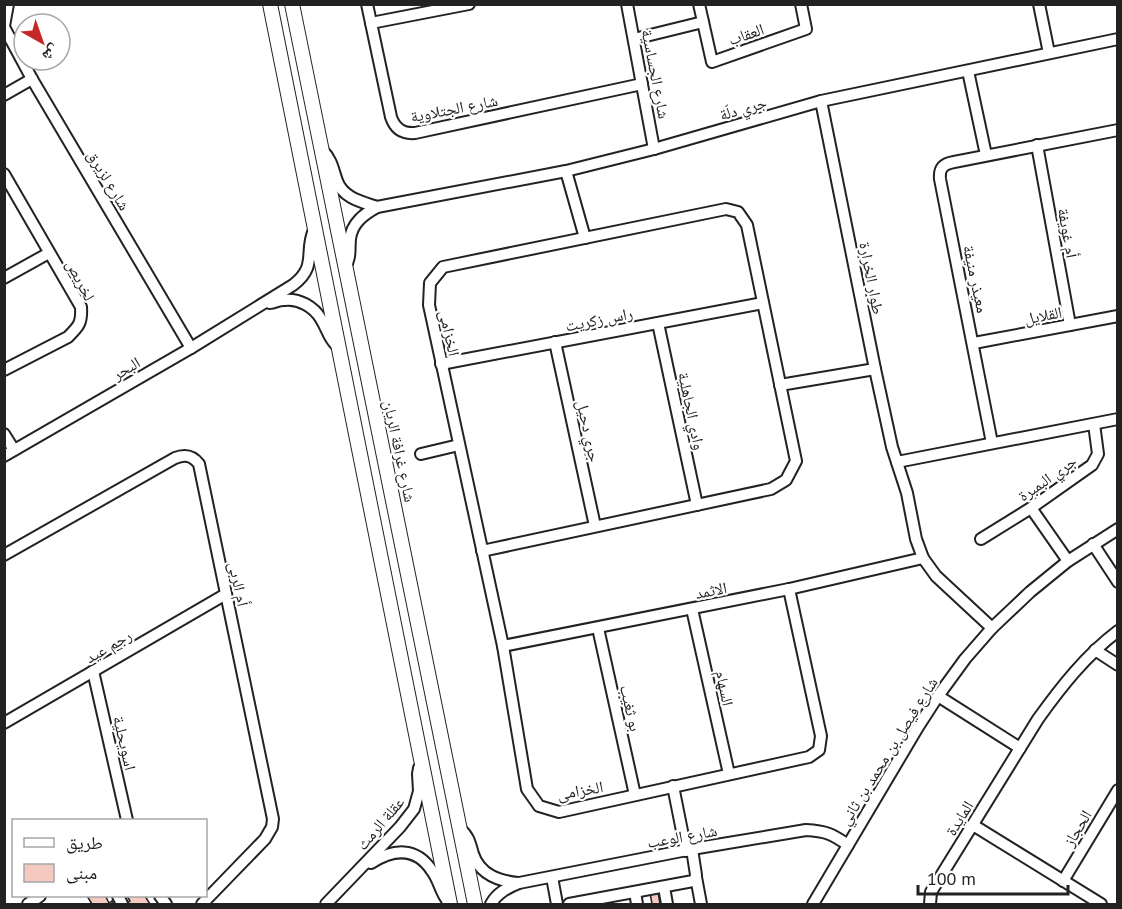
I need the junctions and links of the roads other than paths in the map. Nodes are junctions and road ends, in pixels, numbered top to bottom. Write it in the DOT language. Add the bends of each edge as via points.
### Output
graph roads {
  1 [pos="8,4"];
  2 [pos="270,4"];
  3 [pos="292,4"];
  4 [pos="367,4"];
  5 [pos="469,4"];
  6 [pos="627,4"];
  7 [pos="699,4"];
  8 [pos="1039,4"];
  9 [pos="805,5"];
  10 [pos="703,21"];
  11 [pos="371,23"];
  12 [pos="4,26"];
  13 [pos="634,39"];
  14 [pos="1118,39"];
  15 [pos="1049,54"];
  16 [pos="968,71"];
  17 [pos="32,79"];
  18 [pos="642,84"];
  19 [pos="4,95"];
  20 [pos="821,101"];
  21 [pos="1118,130"];
  22 [pos="1036,145"];
  23 [pos="321,149"];
  24 [pos="654,149"];
  25 [pos="986,155"];
  26 [pos="566,171"];
  27 [pos="4,174"];
  28 [pos="377,207"];
  29 [pos="314,230"];
  30 [pos="585,238"];
  31 [pos="50,253"];
  32 [pos="345,267"];
  33 [pos="4,278"];
  34 [pos="763,303"];
  35 [pos="261,306"];
  36 [pos="1118,316"];
  37 [pos="657,323"];
  38 [pos="1070,325"];
  39 [pos="555,342"];
  40 [pos="974,343"];
  41 [pos="338,347"];
  42 [pos="191,348"];
  43 [pos="441,364"];
  44 [pos="875,369"];
  45 [pos="4,370"];
  46 [pos="780,385"];
  47 [pos="1118,419"];
  48 [pos="1094,424"];
  49 [pos="4,434"];
  50 [pos="992,443"];
  51 [pos="459,445"];
  52 [pos="9,453"];
  53 [pos="420,454"];
  54 [pos="897,462"];
  55 [pos="697,505"];
  56 [pos="1031,508"];
  57 [pos="595,526"];
  58 [pos="1116,531"];
  59 [pos="981,539"];
  60 [pos="1093,544"];
  61 [pos="482,550"];
  62 [pos="4,555"];
  63 [pos="923,558"];
  64 [pos="1068,561"];
  65 [pos="1118,582"];
  66 [pos="789,590"];
  67 [pos="226,594"];
  68 [pos="692,609"];
  69 [pos="598,628"];
  70 [pos="992,628"];
  71 [pos="1118,631"];
  72 [pos="503,646"];
  73 [pos="1095,650"];
  74 [pos="1118,665"];
  75 [pos="93,671"];
  76 [pos="938,696"];
  77 [pos="4,723"];
  78 [pos="1020,748"];
  79 [pos="422,762"];
  80 [pos="729,774"];
  81 [pos="673,786"];
  82 [pos="1118,790"];
  83 [pos="636,795"];
  84 [pos="127,819"];
  85 [pos="973,825"];
  86 [pos="460,829"];
  87 [pos="848,845"];
  88 [pos="689,850"];
  89 [pos="363,868"];
  90 [pos="552,877"];
  91 [pos="696,877"];
  92 [pos="1063,881"];
  93 [pos="519,883"];
  94 [pos="664,886"];
  95 [pos="635,892"];
  96 [pos="606,901"];
  97 [pos="202,904"];
  98 [pos="326,904"];
  99 [pos="450,904"];
  100 [pos="475,904"];
  101 [pos="491,904"];
  102 [pos="557,904"];
  103 [pos="575,904"];
  104 [pos="637,904"];
  105 [pos="667,904"];
  106 [pos="701,904"];
  107 [pos="813,904"];
  108 [pos="930,904"];
  109 [pos="1101,904"];
  1 -- 12 [label="street, شارع لزيرق"];
  2 -- 29 [label="main road"];
  3 -- 23 [label="main road, شارع غرافة الريان"];
  4 -- 11 [label="street, شارع الجتلاوية"];
  5 -- 11 [label="street"];
  6 -- 13 [label="street, شارع الجساسية"];
  7 -- 10 [label="street, العقاب"];
  8 -- 15 [label="street"];
  9 -- 10 [label="street, العقاب" via="806,28 712,62"];
  10 -- 13 [label="street, العقاب"];
  11 -- 18 [label="street, شارع الجتلاوية" via="392,121 406,133"];
  12 -- 17 [label="street, شارع لزيرق"];
  13 -- 18 [label="street, شارع الجساسية"];
  14 -- 15 [label="street, جري دلّة"];
  15 -- 16 [label="street, جري دلّة"];
  16 -- 20 [label="street, جري دلّة"];
  16 -- 25 [label="street"];
  17 -- 19 [label="street"];
  17 -- 42 [label="street, شارع لزيرق"];
  18 -- 24 [label="street, شارع الجساسية"];
  20 -- 24 [label="street, جري دلّة"];
  20 -- 44 [label="street, طوار الخرارة"];
  21 -- 22 [label="street, معيذر منيفة"];
  22 -- 25 [label="street, معيذر منيفة"];
  22 -- 38 [label="street, أم غويفة"];
  23 -- 28 [label="street" via="344,191 361,203"];
  23 -- 32 [label="main road, شارع غرافة الريان"];
  24 -- 26 [label="street, جري دلّة"];
  25 -- 40 [label="street, معيذر منيفة" via="947,163 940,172"];
  26 -- 28 [label="street, جري دلّة"];
  26 -- 30 [label="street"];
  27 -- 31 [label="street, لخريص"];
  28 -- 32 [label="street, جري دلّة" via="354,226"];
  29 -- 35 [label="street, البحر" via="304,274"];
  29 -- 41 [label="main road"];
  30 -- 34 [label="street, الخزامى" via="726,209 738,212 747,225"];
  30 -- 43 [label="street, الخزامى" via="443,267 430,284 429,305"];
  31 -- 33 [label="street"];
  31 -- 45 [label="street, لخريص" via="81,307 82,320 68,337"];
  32 -- 86 [label="main road, شارع غرافة الريان"];
  34 -- 37 [label="street, راس زكريت"];
  34 -- 46 [label="street, الخزامى"];
  35 -- 41 [label="street, البحر" via="284,300 308,305"];
  35 -- 42 [label="street, البحر"];
  36 -- 38 [label="street, القلايل"];
  37 -- 39 [label="street, راس زكريت"];
  37 -- 55 [label="street, وادي الجاهلية"];
  38 -- 40 [label="street, القلايل"];
  39 -- 43 [label="street, راس زكريت"];
  39 -- 57 [label="street, جري دحيل"];
  40 -- 50 [label="street, معيذر منيفة"];
  41 -- 79 [label="main road"];
  42 -- 52 [label="street, البحر"];
  43 -- 51 [label="street, الخزامى"];
  44 -- 46 [label="street"];
  44 -- 54 [label="street, طوار الخرارة"];
  46 -- 55 [label="street, الخزامى" via="796,461 786,480 771,489"];
  47 -- 48 [label="street"];
  48 -- 50 [label="street"];
  48 -- 56 [label="street, جري البمبرة" via="1098,454 1092,465"];
  49 -- 52 [label="street"];
  50 -- 54 [label="street"];
  51 -- 53 [label="street"];
  51 -- 61 [label="street, الخزامى"];
  54 -- 63 [label="street, طوار الخرارة"];
  55 -- 57 [label="street, الخزامى"];
  56 -- 59 [label="street, جري البمبرة"];
  56 -- 64 [label="street"];
  57 -- 61 [label="street, الخزامى"];
  58 -- 60 [label="street, شارع فيصل بن محمد بن ثاني"];
  60 -- 64 [label="street, شارع فيصل بن محمد بن ثاني"];
  60 -- 65 [label="street"];
  61 -- 72 [label="street, الخزامى"];
  62 -- 67 [label="street, أم الربى" via="186,455 196,460 201,469"];
  63 -- 66 [label="street, الاثمد"];
  63 -- 70 [label="street, طوار الخرارة" via="943,584"];
  64 -- 70 [label="street, شارع فيصل بن محمد بن ثاني"];
  66 -- 68 [label="street, الاثمد"];
  66 -- 80 [label="street, الخزامى" via="821,736 819,750 809,757"];
  67 -- 75 [label="street, رجم عيد"];
  67 -- 97 [label="street, أم الربى" via="273,819 265,839"];
  68 -- 69 [label="street, الاثمد"];
  68 -- 80 [label="street, السهام"];
  69 -- 72 [label="street, الاثمد"];
  69 -- 83 [label="street, بو ثغيب"];
  70 -- 76 [label="street, شارع فيصل بن محمد بن ثاني"];
  71 -- 73 [label="street, المايدة"];
  72 -- 83 [label="street, الخزامى" via="527,789 538,806 559,812"];
  73 -- 74 [label="street"];
  73 -- 78 [label="street, المايدة" via="1055,695"];
  75 -- 77 [label="street, رجم عيد"];
  75 -- 84 [label="street, اسويحلية"];
  76 -- 78 [label="street"];
  76 -- 87 [label="street, شارع فيصل بن محمد بن ثاني"];
  78 -- 85 [label="street, المايدة"];
  79 -- 89 [label="street, عقلة الرمث" via="414,809"];
  79 -- 99 [label="main road"];
  80 -- 81 [label="street, الخزامى"];
  81 -- 83 [label="street, الخزامى"];
  81 -- 88 [label="street"];
  82 -- 92 [label="street, الحجاز"];
  85 -- 92 [label="street"];
  85 -- 108 [label="street, المايدة" via="932,892"];
  86 -- 93 [label="street, شارع الوعب" via="486,872 503,881"];
  86 -- 100 [label="main road, شارع غرافة الريان"];
  87 -- 88 [label="street, شارع الوعب" via="835,836 806,830"];
  87 -- 107 [label="street, شارع فيصل بن محمد بن ثاني"];
  88 -- 90 [label="street, شارع الوعب"];
  88 -- 91 [label="street"];
  89 -- 98 [label="street, عقلة الرمث"];
  89 -- 99 [label="street, عقلة الرمث" via="391,853 416,855 432,870"];
  90 -- 93 [label="street, شارع الوعب"];
  90 -- 102 [label="street"];
  91 -- 94 [label="street" via="693,881"];
  91 -- 106 [label="street"];
  92 -- 109 [label="street"];
  93 -- 101 [label="street, شارع الوعب"];
  94 -- 95 [label="street"];
  94 -- 105 [label="street"];
  95 -- 96 [label="street"];
  95 -- 104 [label="street"];
  96 -- 103 [label="street"];
}
